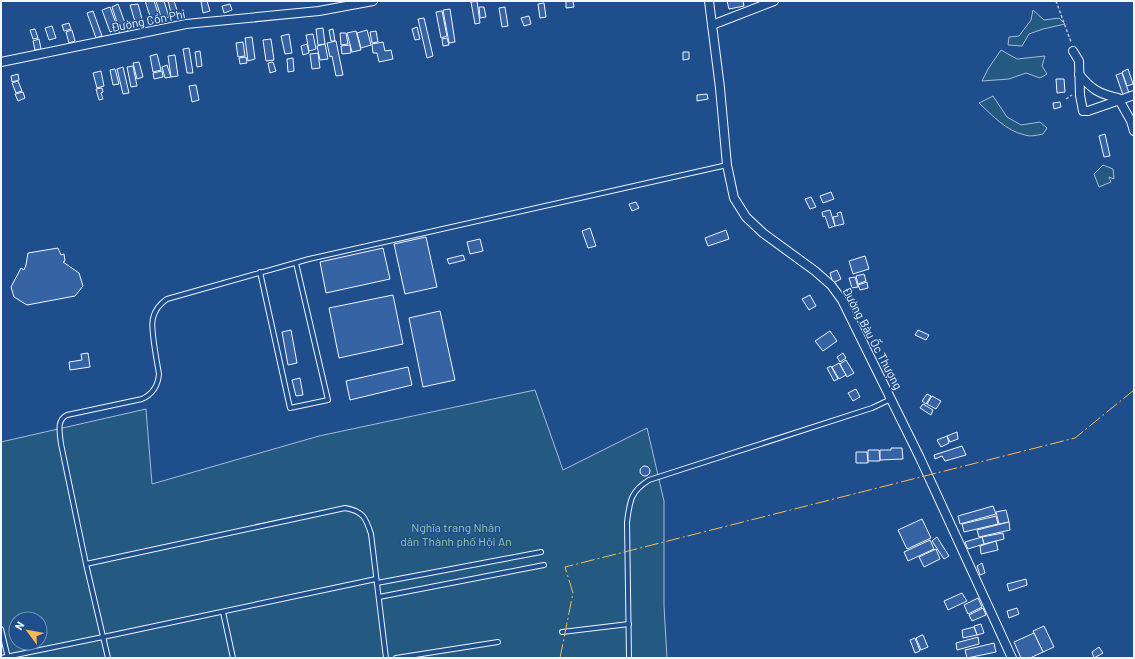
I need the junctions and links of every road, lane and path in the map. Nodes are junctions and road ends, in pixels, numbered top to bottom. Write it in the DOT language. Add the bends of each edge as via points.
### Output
graph roads {
  1 [pos="373,1"];
  2 [pos="709,1"];
  3 [pos="774,1"];
  4 [pos="712,25"];
  5 [pos="1073,51"];
  6 [pos="1,62"];
  7 [pos="1079,74"];
  8 [pos="1134,95"];
  9 [pos="1119,101"];
  10 [pos="1134,130"];
  11 [pos="727,165"];
  12 [pos="296,263"];
  13 [pos="260,272"];
  14 [pos="891,399"];
  15 [pos="541,552"];
  16 [pos="86,564"];
  17 [pos="544,565"];
  18 [pos="377,581"];
  19 [pos="379,597"];
  20 [pos="223,612"];
  21 [pos="629,624"];
  22 [pos="1,628"];
  23 [pos="562,632"];
  24 [pos="103,637"];
  25 [pos="498,642"];
  26 [pos="8,657"];
  27 [pos="1,658"];
  28 [pos="108,658"];
  29 [pos="233,658"];
  30 [pos="386,658"];
  31 [pos="396,658"];
  32 [pos="629,658"];
  33 [pos="1012,658"];
  1 -- 6 [label="street, Đường Cồn Phi" via="319,11 186,24"];
  2 -- 4 [label="street, Đường Bàu Ốc Thượng"];
  3 -- 4 [label="street"];
  4 -- 11 [label="street, Đường Bàu Ốc Thượng"];
  5 -- 7 [label="street" via="1079,61"];
  7 -- 9 [label="street" via="1088,85 1103,95 1118,98"];
  7 -- 9 [label="street" via="1083,111"];
  8 -- 9 [label="street"];
  9 -- 10 [label="street"];
  11 -- 12 [label="lane"];
  11 -- 14 [label="street, Đường Bàu Ốc Thượng" via="734,198 746,217 763,233 815,271 842,300"];
  12 -- 13 [label="lane"];
  12 -- 13 [label="lane" via="328,400 290,408"];
  13 -- 16 [label="lane" via="162,302 152,318 159,374 150,396 142,400 64,416 59,425 61,444"];
  14 -- 21 [label="lane" via="872,408 649,480 639,487 629,503 627,522"];
  14 -- 33 [label="street, Đường Bàu Ốc Thượng"];
  15 -- 18 [label="lane"];
  16 -- 18 [label="lane" via="345,508 354,509 362,514 367,522"];
  16 -- 24 [label="lane"];
  17 -- 19 [label="lane"];
  18 -- 19 [label="lane"];
  18 -- 20 [label="lane"];
  19 -- 30 [label="lane"];
  20 -- 24 [label="lane"];
  20 -- 29 [label="lane"];
  21 -- 23 [label="lane"];
  21 -- 32 [label="lane"];
  22 -- 26 [label="lane"];
  24 -- 26 [label="lane"];
  24 -- 28 [label="lane"];
  25 -- 31 [label="lane"];
  26 -- 27 [label="lane"];
}
